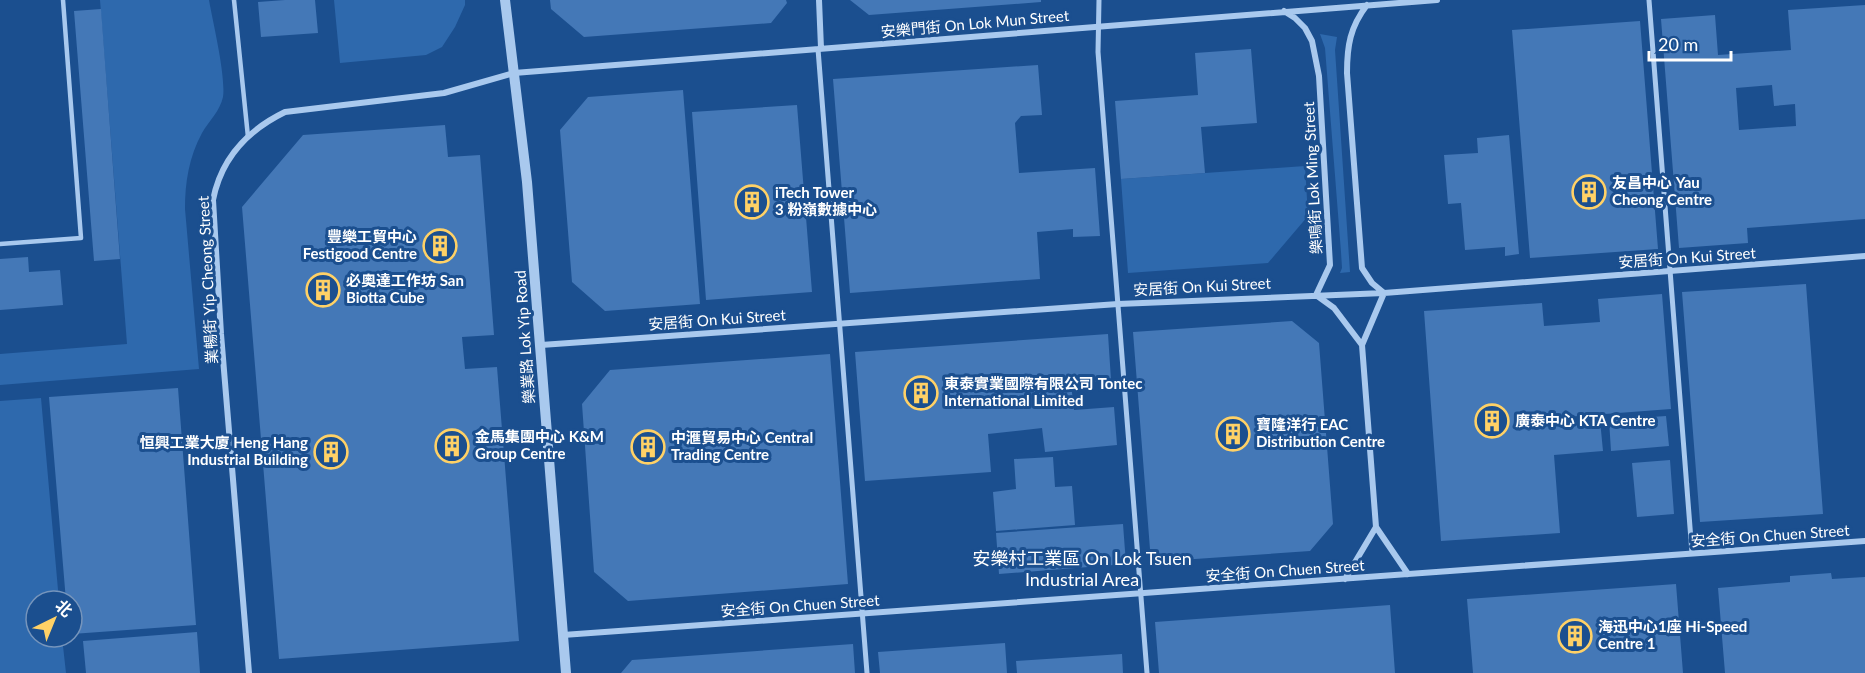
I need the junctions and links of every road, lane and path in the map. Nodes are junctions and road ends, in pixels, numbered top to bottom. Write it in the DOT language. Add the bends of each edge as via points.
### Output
graph roads {
  1 [pos="63,0"];
  2 [pos="234,0"];
  3 [pos="505,0"];
  4 [pos="819,0"];
  5 [pos="1100,0"];
  6 [pos="1437,0"];
  7 [pos="1649,0"];
  8 [pos="1367,4"];
  9 [pos="1283,11"];
  10 [pos="1100,26"];
  11 [pos="820,48"];
  12 [pos="514,73"];
  13 [pos="248,136"];
  14 [pos="0,244"];
  15 [pos="1865,256"];
  16 [pos="1670,271"];
  17 [pos="1384,293"];
  18 [pos="1316,295"];
  19 [pos="1118,304"];
  20 [pos="840,324"];
  21 [pos="541,345"];
  22 [pos="1362,345"];
  23 [pos="1376,527"];
  24 [pos="1865,540"];
  25 [pos="1692,553"];
  26 [pos="1408,574"];
  27 [pos="1345,579"];
  28 [pos="1141,593"];
  29 [pos="863,613"];
  30 [pos="563,635"];
  31 [pos="249,673"];
  32 [pos="566,673"];
  33 [pos="867,673"];
  34 [pos="1147,673"];
  1 -- 14 [label="lane" via="81,238"];
  2 -- 13 [label="lane"];
  3 -- 12 [label="street, 樂業路 Lok Yip Road"];
  4 -- 11 [label="street"];
  5 -- 10 [label="street"];
  6 -- 8 [label="street, 安樂門街 On Lok Mun Street"];
  7 -- 16 [label="street"];
  8 -- 9 [label="street, 安樂門街 On Lok Mun Street"];
  8 -- 17 [label="street" via="1350,33 1347,73 1362,268 1372,284"];
  9 -- 10 [label="street, 安樂門街 On Lok Mun Street"];
  9 -- 18 [label="street, 樂鳴街 Lok Ming Street" via="1305,28 1312,41 1319,76 1330,265"];
  10 -- 11 [label="street, 安樂門街 On Lok Mun Street"];
  10 -- 19 [label="street" via="1098,52"];
  11 -- 12 [label="street, 安樂門街 On Lok Mun Street"];
  11 -- 20 [label="street"];
  12 -- 13 [label="street, 業暢街 Yip Cheong Street" via="444,93 285,112"];
  12 -- 21 [label="street, 樂業路 Lok Yip Road" via="528,182"];
  13 -- 31 [label="street, 業暢街 Yip Cheong Street" via="217,180 213,200"];
  15 -- 16 [label="street, 安居街 On Kui Street"];
  16 -- 17 [label="street, 安居街 On Kui Street"];
  16 -- 25 [label="street"];
  17 -- 18 [label="street, 安居街 On Kui Street"];
  17 -- 22 [label="street"];
  18 -- 19 [label="street, 安居街 On Kui Street"];
  18 -- 22 [label="street" via="1334,308"];
  19 -- 20 [label="street, 安居街 On Kui Street"];
  19 -- 28 [label="street"];
  20 -- 21 [label="street, 安居街 On Kui Street"];
  20 -- 29 [label="street"];
  21 -- 30 [label="street, 樂業路 Lok Yip Road"];
  22 -- 23 [label="street"];
  23 -- 26 [label="street"];
  23 -- 27 [label="street"];
  24 -- 25 [label="street, 安全街 On Chuen Street"];
  25 -- 26 [label="street, 安全街 On Chuen Street"];
  26 -- 27 [label="street, 安全街 On Chuen Street"];
  27 -- 28 [label="street, 安全街 On Chuen Street"];
  28 -- 29 [label="street, 安全街 On Chuen Street"];
  28 -- 34 [label="street"];
  29 -- 30 [label="street, 安全街 On Chuen Street"];
  29 -- 33 [label="street"];
  30 -- 32 [label="street, 樂業路 Lok Yip Road"];
}
